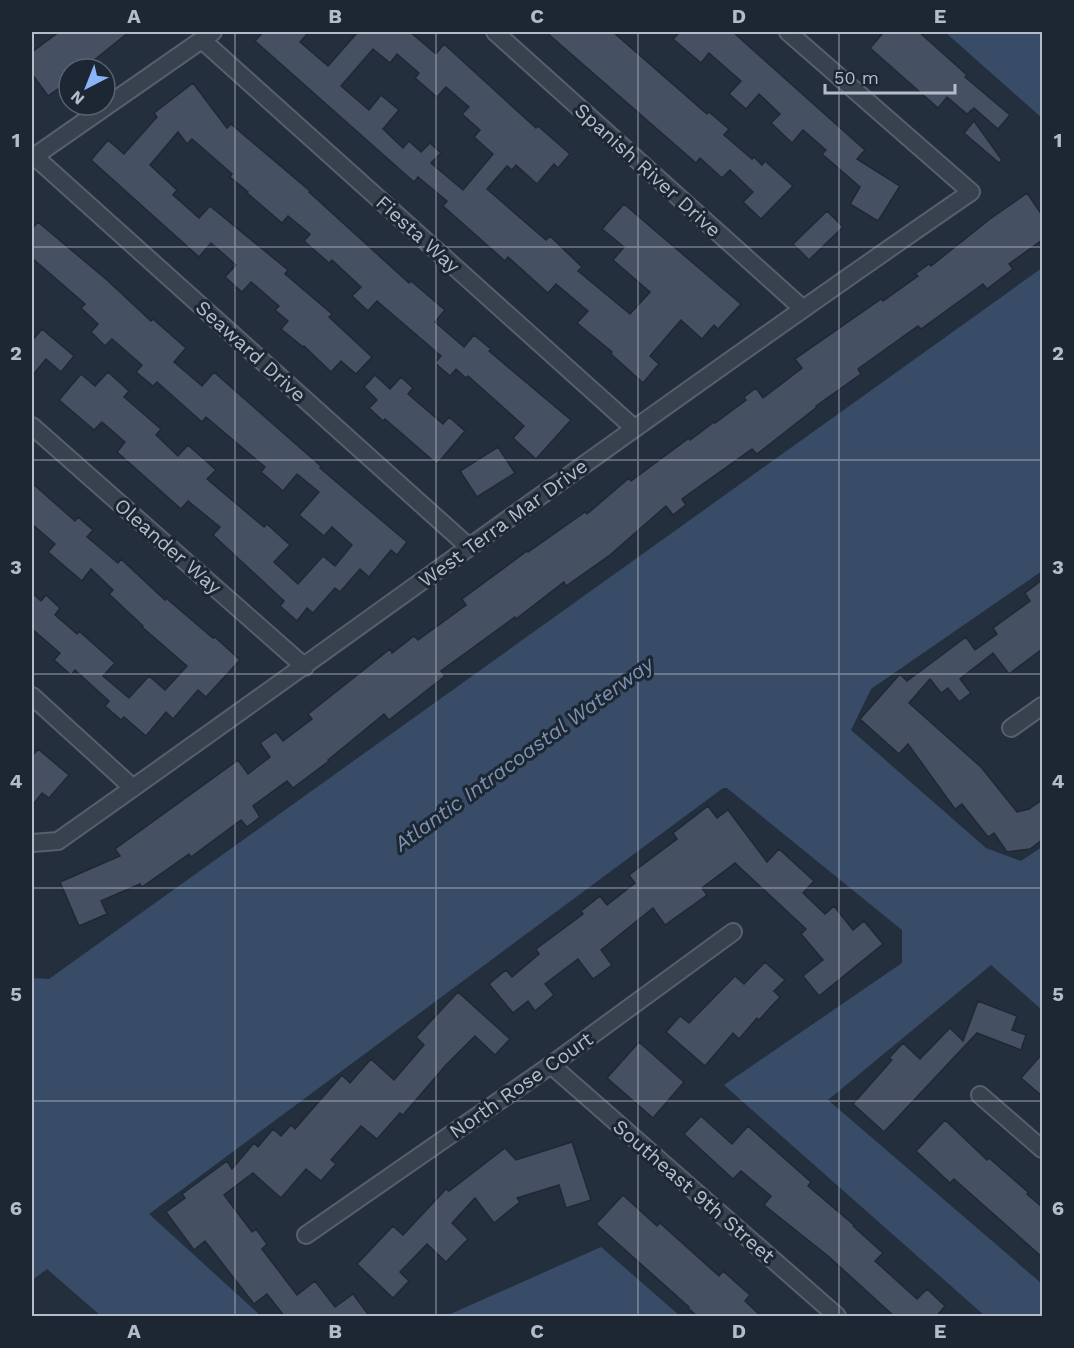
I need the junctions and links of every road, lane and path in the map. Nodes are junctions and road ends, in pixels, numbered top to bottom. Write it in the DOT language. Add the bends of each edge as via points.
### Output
graph roads {
  1 [pos="495,32"];
  2 [pos="788,32"];
  3 [pos="207,36"];
  4 [pos="33,157"];
  5 [pos="802,308"];
  6 [pos="32,426"];
  7 [pos="634,428"];
  8 [pos="469,547"];
  9 [pos="305,667"];
  10 [pos="32,696"];
  11 [pos="1042,706"];
  12 [pos="1011,728"];
  13 [pos="133,788"];
  14 [pos="32,843"];
  15 [pos="734,932"];
  16 [pos="551,1065"];
  17 [pos="980,1095"];
  18 [pos="1042,1149"];
  19 [pos="306,1235"];
  20 [pos="837,1317"];
  1 -- 5 [label="street, Spanish River Drive"];
  2 -- 5 [label="street, West Terra Mar Drive" via="971,192"];
  3 -- 4 [label="street"];
  3 -- 7 [label="street, Fiesta Way"];
  4 -- 8 [label="street, Seaward Drive"];
  5 -- 7 [label="street, West Terra Mar Drive"];
  6 -- 9 [label="street, Oleander Way"];
  7 -- 8 [label="street, West Terra Mar Drive"];
  8 -- 9 [label="street, West Terra Mar Drive"];
  9 -- 13 [label="street, West Terra Mar Drive"];
  10 -- 13 [label="street"];
  11 -- 12 [label="street"];
  13 -- 14 [label="street, West Terra Mar Drive" via="58,841"];
  15 -- 16 [label="street, North Rose Court"];
  16 -- 19 [label="street, North Rose Court"];
  16 -- 20 [label="street, Southeast 9th Street"];
  17 -- 18 [label="street"];
}
